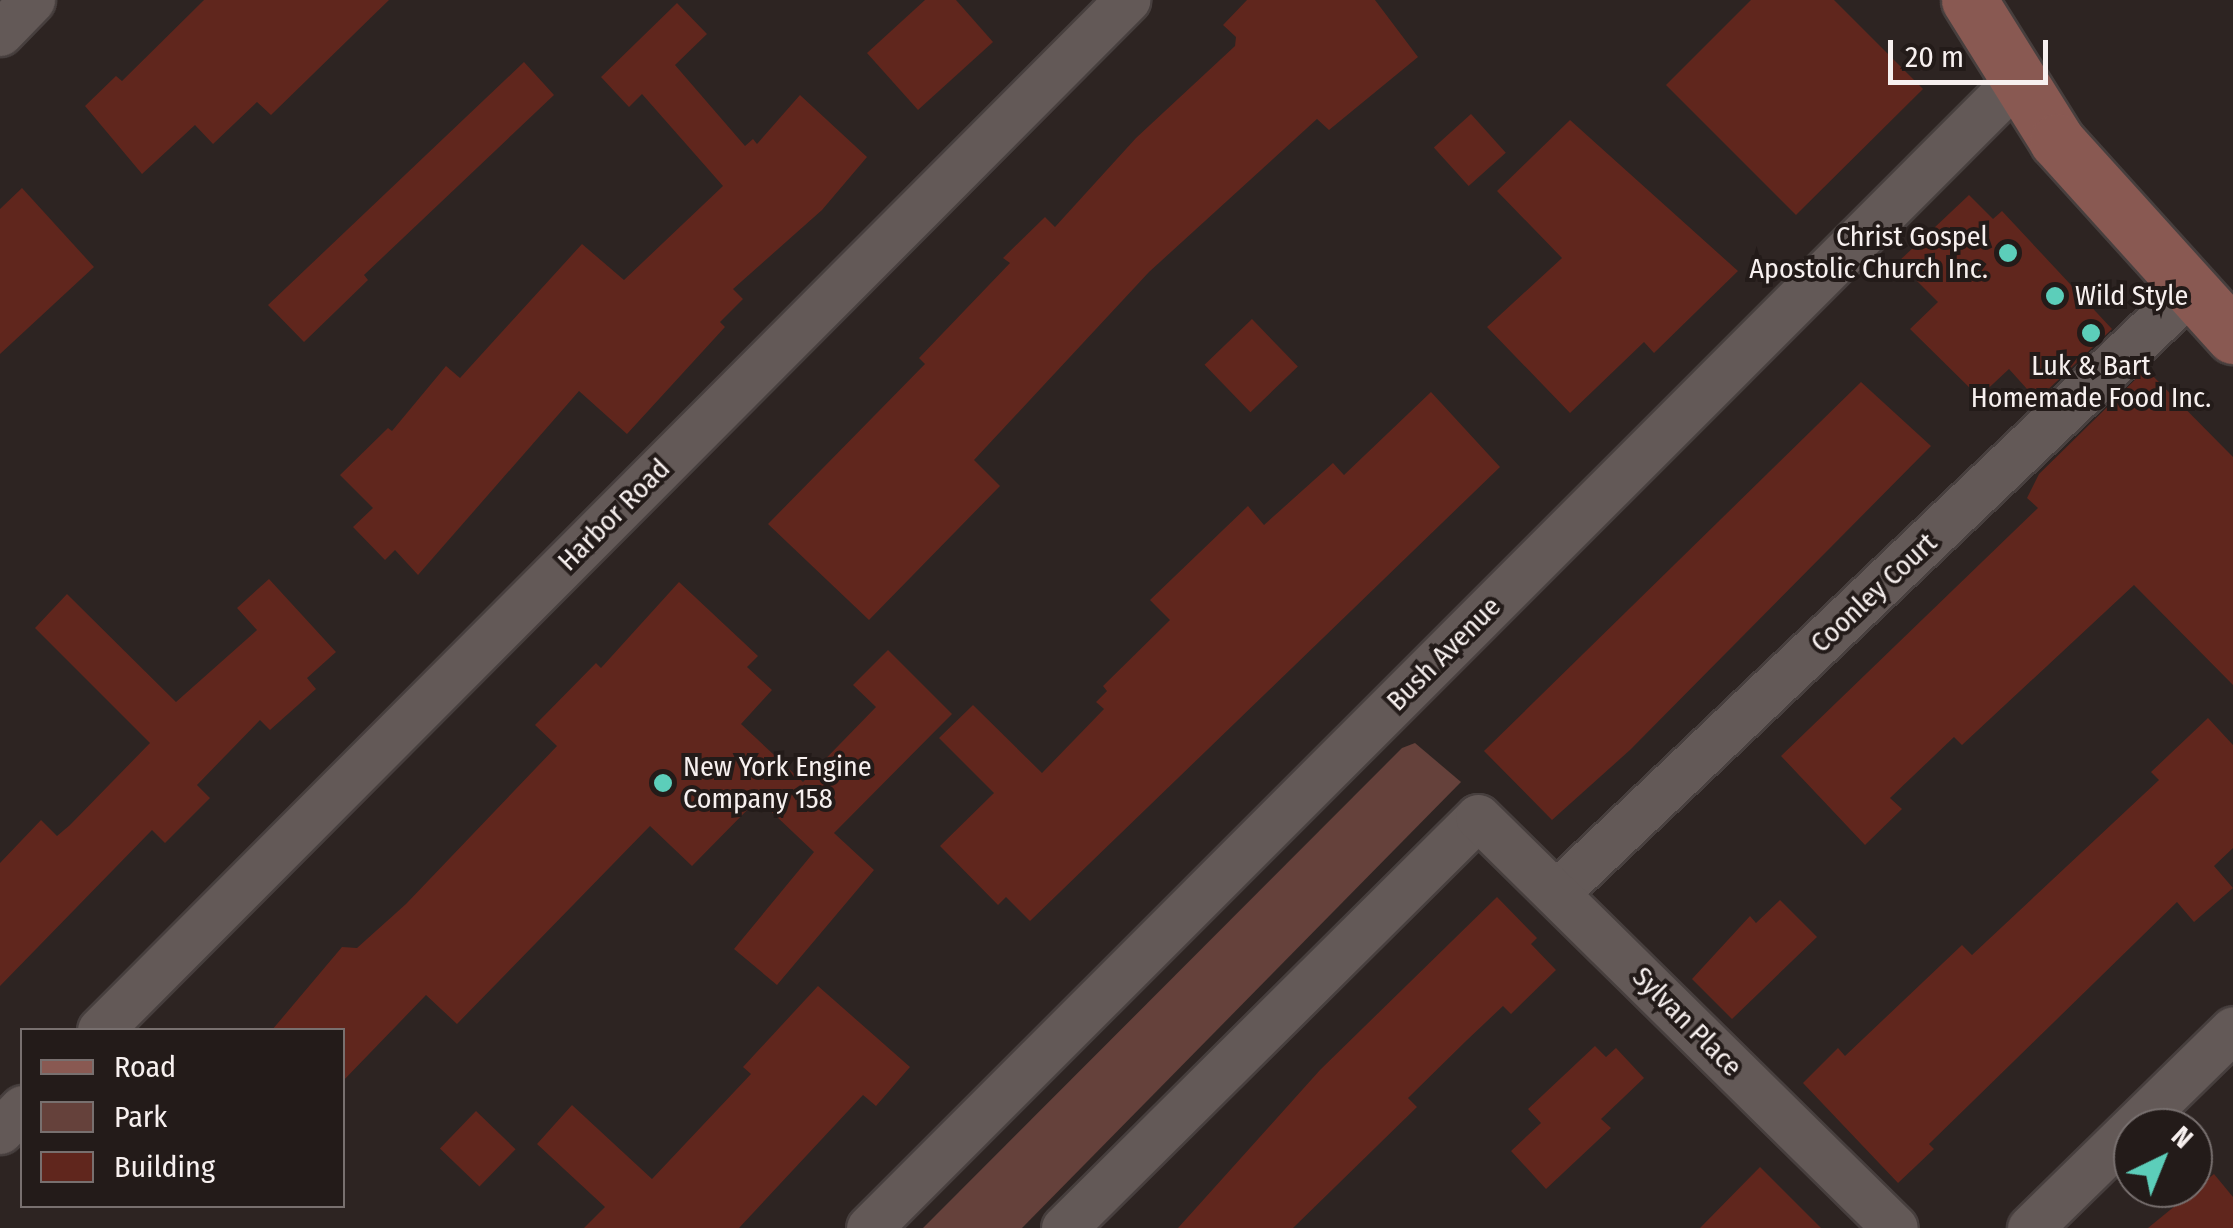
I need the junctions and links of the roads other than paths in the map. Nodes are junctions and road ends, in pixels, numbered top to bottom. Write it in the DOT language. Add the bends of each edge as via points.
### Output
graph roads {
  1 [pos="32,0"];
  2 [pos="1128,0"];
  3 [pos="1970,0"];
  4 [pos="0,33"];
  5 [pos="2017,80"];
  6 [pos="2190,291"];
  7 [pos="2233,336"];
  8 [pos="1556,894"];
  9 [pos="102,1028"];
  10 [pos="2233,1029"];
  11 [pos="20,1110"];
  12 [pos="0,1130"];
  13 [pos="869,1228"];
  14 [pos="1064,1228"];
  15 [pos="1895,1228"];
  16 [pos="2030,1228"];
  1 -- 4 [label="street"];
  2 -- 9 [label="street, Harbor Road"];
  3 -- 5 [label="main road"];
  5 -- 6 [label="main road" via="2082,174"];
  5 -- 13 [label="street, Bush Avenue"];
  6 -- 7 [label="main road"];
  6 -- 8 [label="street, Coonley Court"];
  8 -- 14 [label="street, Sylvan Place" via="1478,817"];
  8 -- 15 [label="street, Sylvan Place"];
  10 -- 16 [label="street"];
  11 -- 12 [label="street"];
}
